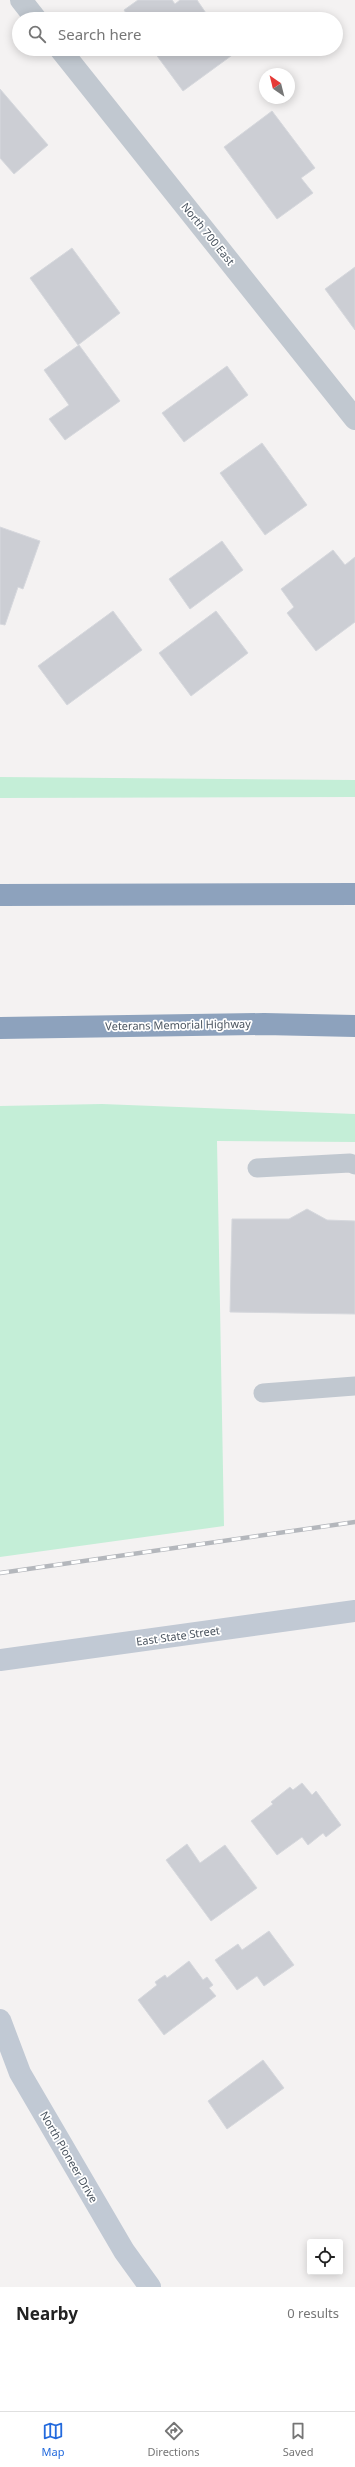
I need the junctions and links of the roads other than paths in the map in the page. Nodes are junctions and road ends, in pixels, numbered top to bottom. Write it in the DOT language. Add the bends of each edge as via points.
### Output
graph roads {
  1 [pos="21,0"];
  2 [pos="30,12"];
  3 [pos="66,56"];
  4 [pos="355,419"];
  5 [pos="355,894"];
  6 [pos="0,895"];
  7 [pos="355,1026"];
  8 [pos="0,1028"];
  9 [pos="355,1165"];
  10 [pos="257,1168"];
  11 [pos="355,1386"];
  12 [pos="263,1393"];
  13 [pos="355,1611"];
  14 [pos="0,1660"];
  15 [pos="0,2020"];
  16 [pos="150,2287"];
  1 -- 2 [label="street"];
  3 -- 4 [label="street, North 700 East"];
  5 -- 6 [label="highway"];
  7 -- 8 [label="highway, Veterans Memorial Highway" via="264,1024"];
  9 -- 10 [label="lane" via="350,1163"];
  11 -- 12 [label="lane"];
  13 -- 14 [label="main road, East State Street"];
  15 -- 16 [label="main road, North Pioneer Drive" via="20,2073 124,2251"];
}
